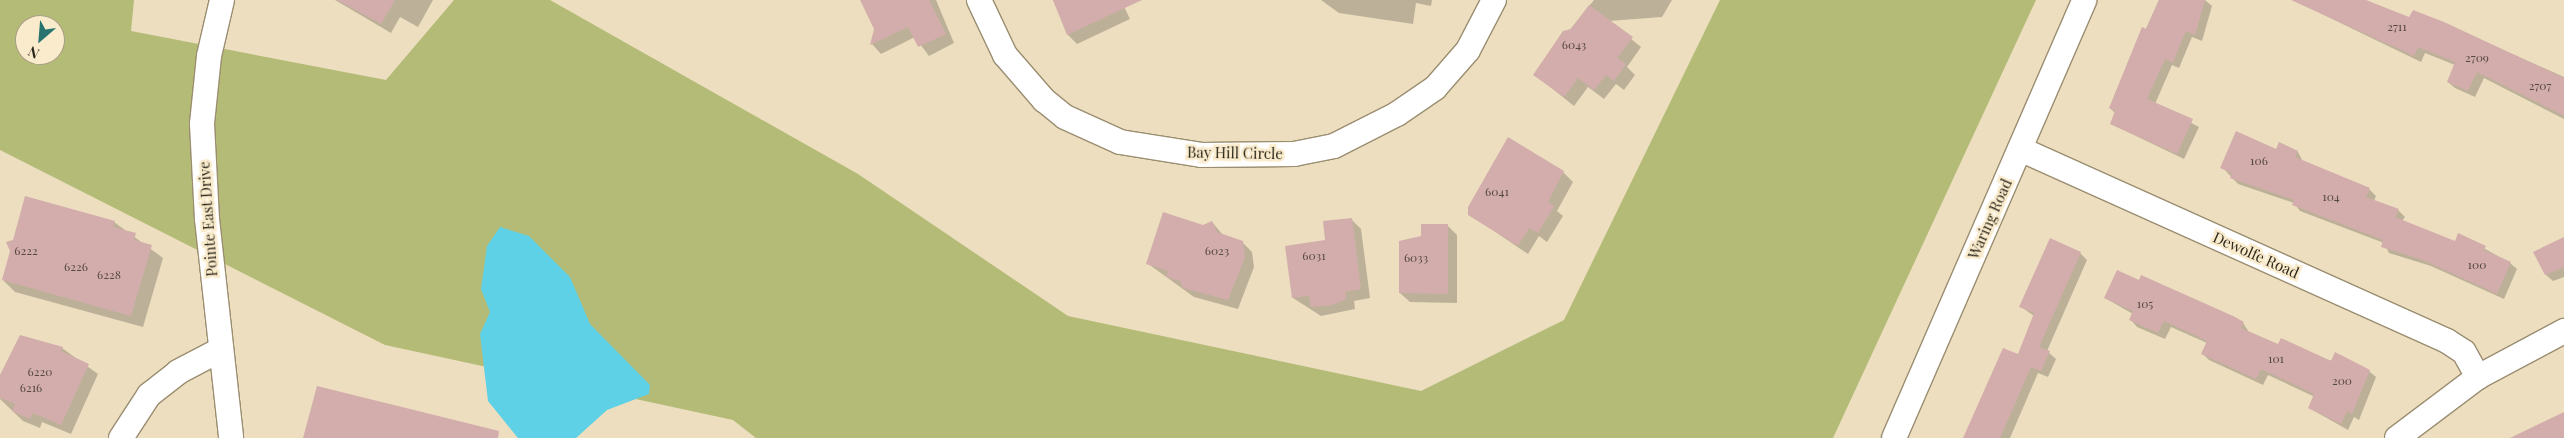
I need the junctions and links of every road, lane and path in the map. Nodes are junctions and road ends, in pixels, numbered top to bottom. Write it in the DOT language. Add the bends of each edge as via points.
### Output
graph roads {
  1 [pos="222,0"];
  2 [pos="978,0"];
  3 [pos="1494,0"];
  4 [pos="2084,0"];
  5 [pos="2020,149"];
  6 [pos="2564,331"];
  7 [pos="220,350"];
  8 [pos="2478,378"];
  9 [pos="121,438"];
  10 [pos="231,438"];
  11 [pos="1894,438"];
  12 [pos="2397,438"];
  1 -- 7 [label="street, Pointe East Drive" via="209,56 202,124"];
  2 -- 3 [label="street, Bay Hill Circle" via="1005,55 1044,100 1065,117 1120,142 1201,155 1294,154 1334,146 1397,114 1434,88 1468,50"];
  4 -- 5 [label="street, Waring Road"];
  5 -- 8 [label="street, Dewolfe Road" via="2447,340 2464,352"];
  5 -- 11 [label="street, Waring Road"];
  6 -- 8 [label="street"];
  7 -- 9 [label="street" via="178,372 149,395"];
  7 -- 10 [label="street, Pointe East Drive"];
  8 -- 12 [label="street"];
}
